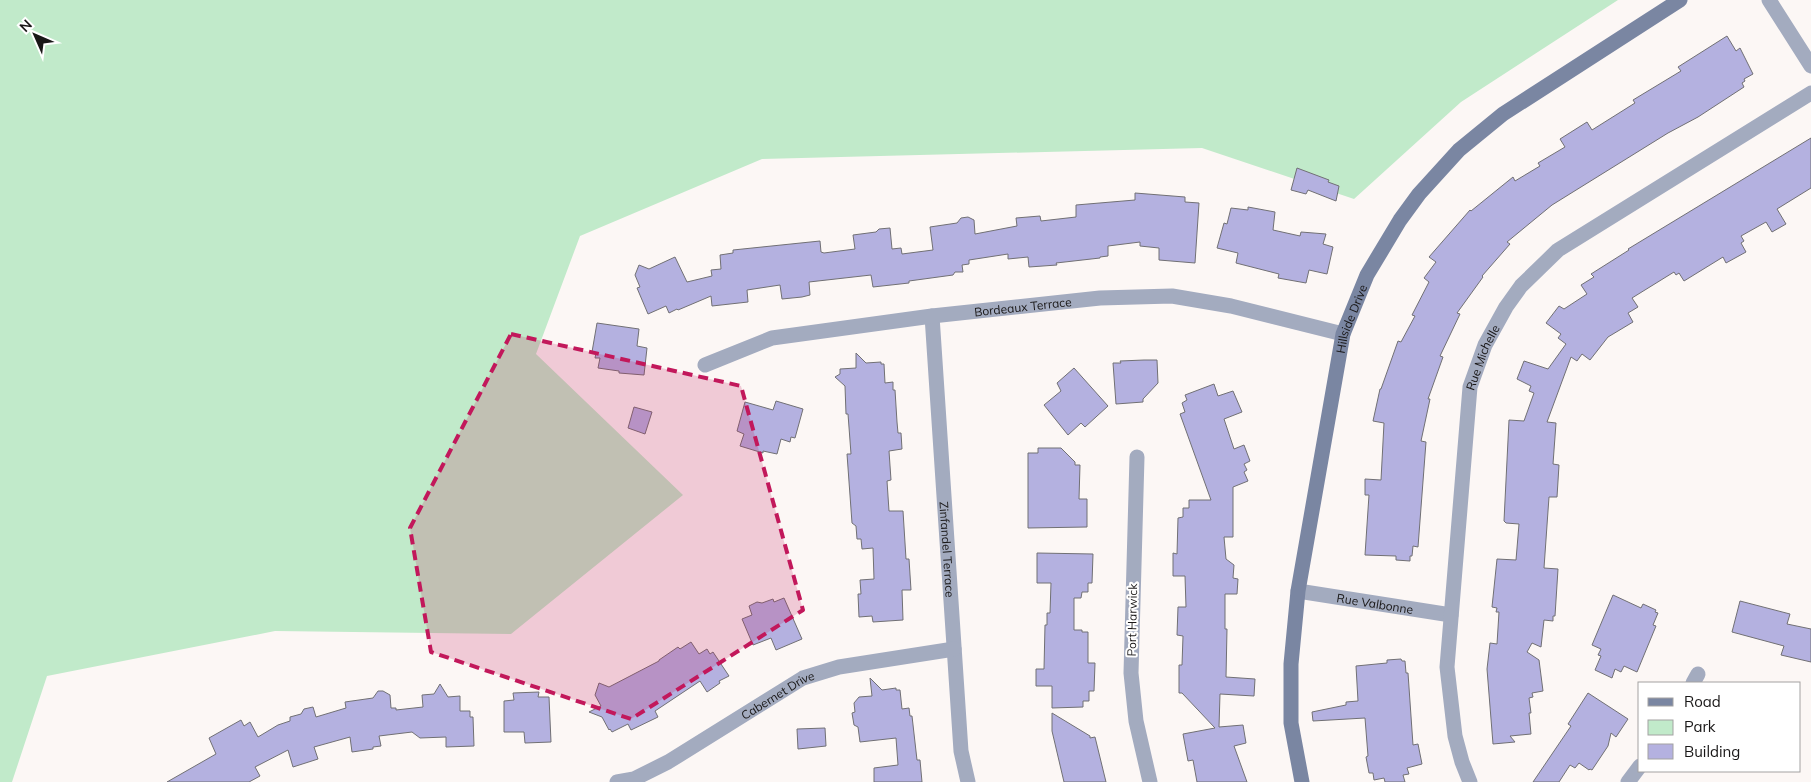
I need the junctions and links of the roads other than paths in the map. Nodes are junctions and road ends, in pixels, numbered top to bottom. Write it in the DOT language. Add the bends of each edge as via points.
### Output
graph roads {
  1 [pos="1680,0"];
  2 [pos="1769,0"];
  3 [pos="1811,66"];
  4 [pos="1811,93"];
  5 [pos="932,316"];
  6 [pos="1343,334"];
  7 [pos="705,365"];
  8 [pos="1136,457"];
  9 [pos="1298,591"];
  10 [pos="1452,615"];
  11 [pos="954,649"];
  12 [pos="1638,769"];
  13 [pos="617,782"];
  14 [pos="968,782"];
  15 [pos="1150,782"];
  16 [pos="1302,782"];
  17 [pos="1470,782"];
  18 [pos="1628,782"];
  1 -- 6 [label="street, Hillside Drive" via="1503,114 1459,150 1419,194 1395,227 1368,275"];
  2 -- 3 [label="street"];
  4 -- 10 [label="street, Rue Michelle" via="1558,250 1526,281 1506,307 1485,345 1470,387"];
  5 -- 6 [label="street, Bordeaux Terrace" via="1100,298 1172,296 1231,306"];
  5 -- 7 [label="street, Bordeaux Terrace" via="772,338"];
  5 -- 11 [label="street, Zinfandel Terrace"];
  6 -- 9 [label="street, Hillside Drive"];
  8 -- 15 [label="street, Port Harwick" via="1131,673 1137,729"];
  9 -- 10 [label="street, Rue Valbonne"];
  9 -- 16 [label="street, Hillside Drive" via="1291,664 1291,723"];
  10 -- 17 [label="street, Rue Michelle" via="1448,673 1455,736"];
  11 -- 13 [label="street, Cabernet Drive" via="839,667 803,678 668,762 634,779"];
  11 -- 14 [label="street, Zinfandel Terrace" via="961,751"];
  12 -- 18 [label="street"];
}
